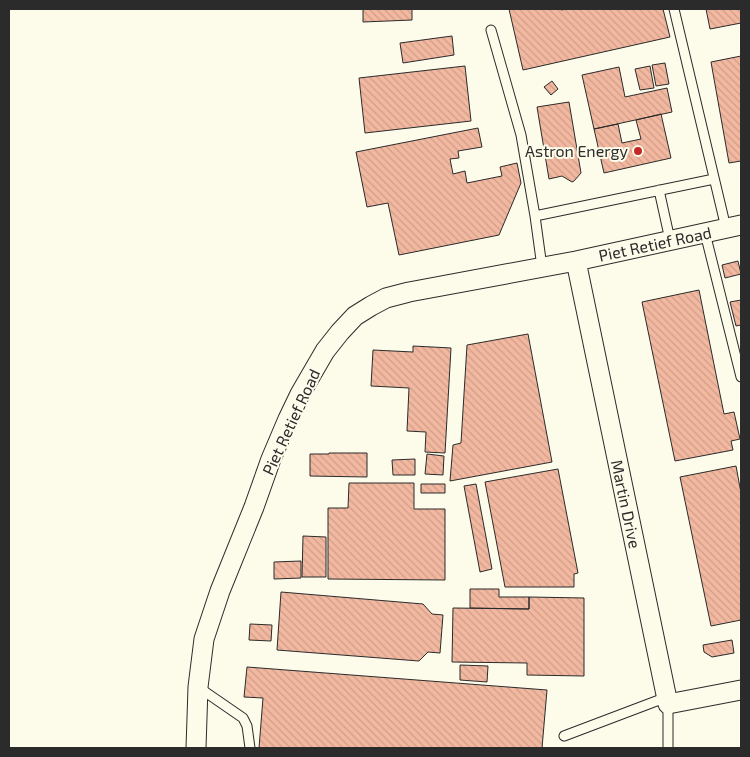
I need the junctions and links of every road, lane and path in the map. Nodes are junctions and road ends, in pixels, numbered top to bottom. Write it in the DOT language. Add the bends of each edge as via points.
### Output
graph roads {
  1 [pos="674,9"];
  2 [pos="491,30"];
  3 [pos="714,178"];
  4 [pos="659,190"];
  5 [pos="535,216"];
  6 [pos="734,226"];
  7 [pos="705,233"];
  8 [pos="670,240"];
  9 [pos="576,261"];
  10 [pos="542,267"];
  11 [pos="741,377"];
  12 [pos="198,687"];
  13 [pos="741,690"];
  14 [pos="667,700"];
  15 [pos="564,736"];
  16 [pos="196,748"];
  17 [pos="250,748"];
  18 [pos="668,748"];
  1 -- 3 [label="lane"];
  2 -- 5 [label="lane" via="521,135"];
  3 -- 4 [label="lane"];
  3 -- 6 [label="lane"];
  4 -- 5 [label="lane"];
  4 -- 8 [label="lane"];
  5 -- 10 [label="lane"];
  6 -- 7 [label="street, Piet Retief Road"];
  7 -- 8 [label="street, Piet Retief Road"];
  7 -- 11 [label="lane"];
  8 -- 9 [label="street, Piet Retief Road"];
  9 -- 10 [label="street, Piet Retief Road"];
  9 -- 14 [label="street, Martin Drive"];
  10 -- 12 [label="street, Piet Retief Road" via="386,298 356,316 340,332 300,394 271,459 204,639"];
  12 -- 16 [label="street, Piet Retief Road"];
  12 -- 17 [label="lane" via="243,718"];
  13 -- 14 [label="street"];
  14 -- 15 [label="lane"];
  14 -- 18 [label="lane, Martin Drive"];
}
